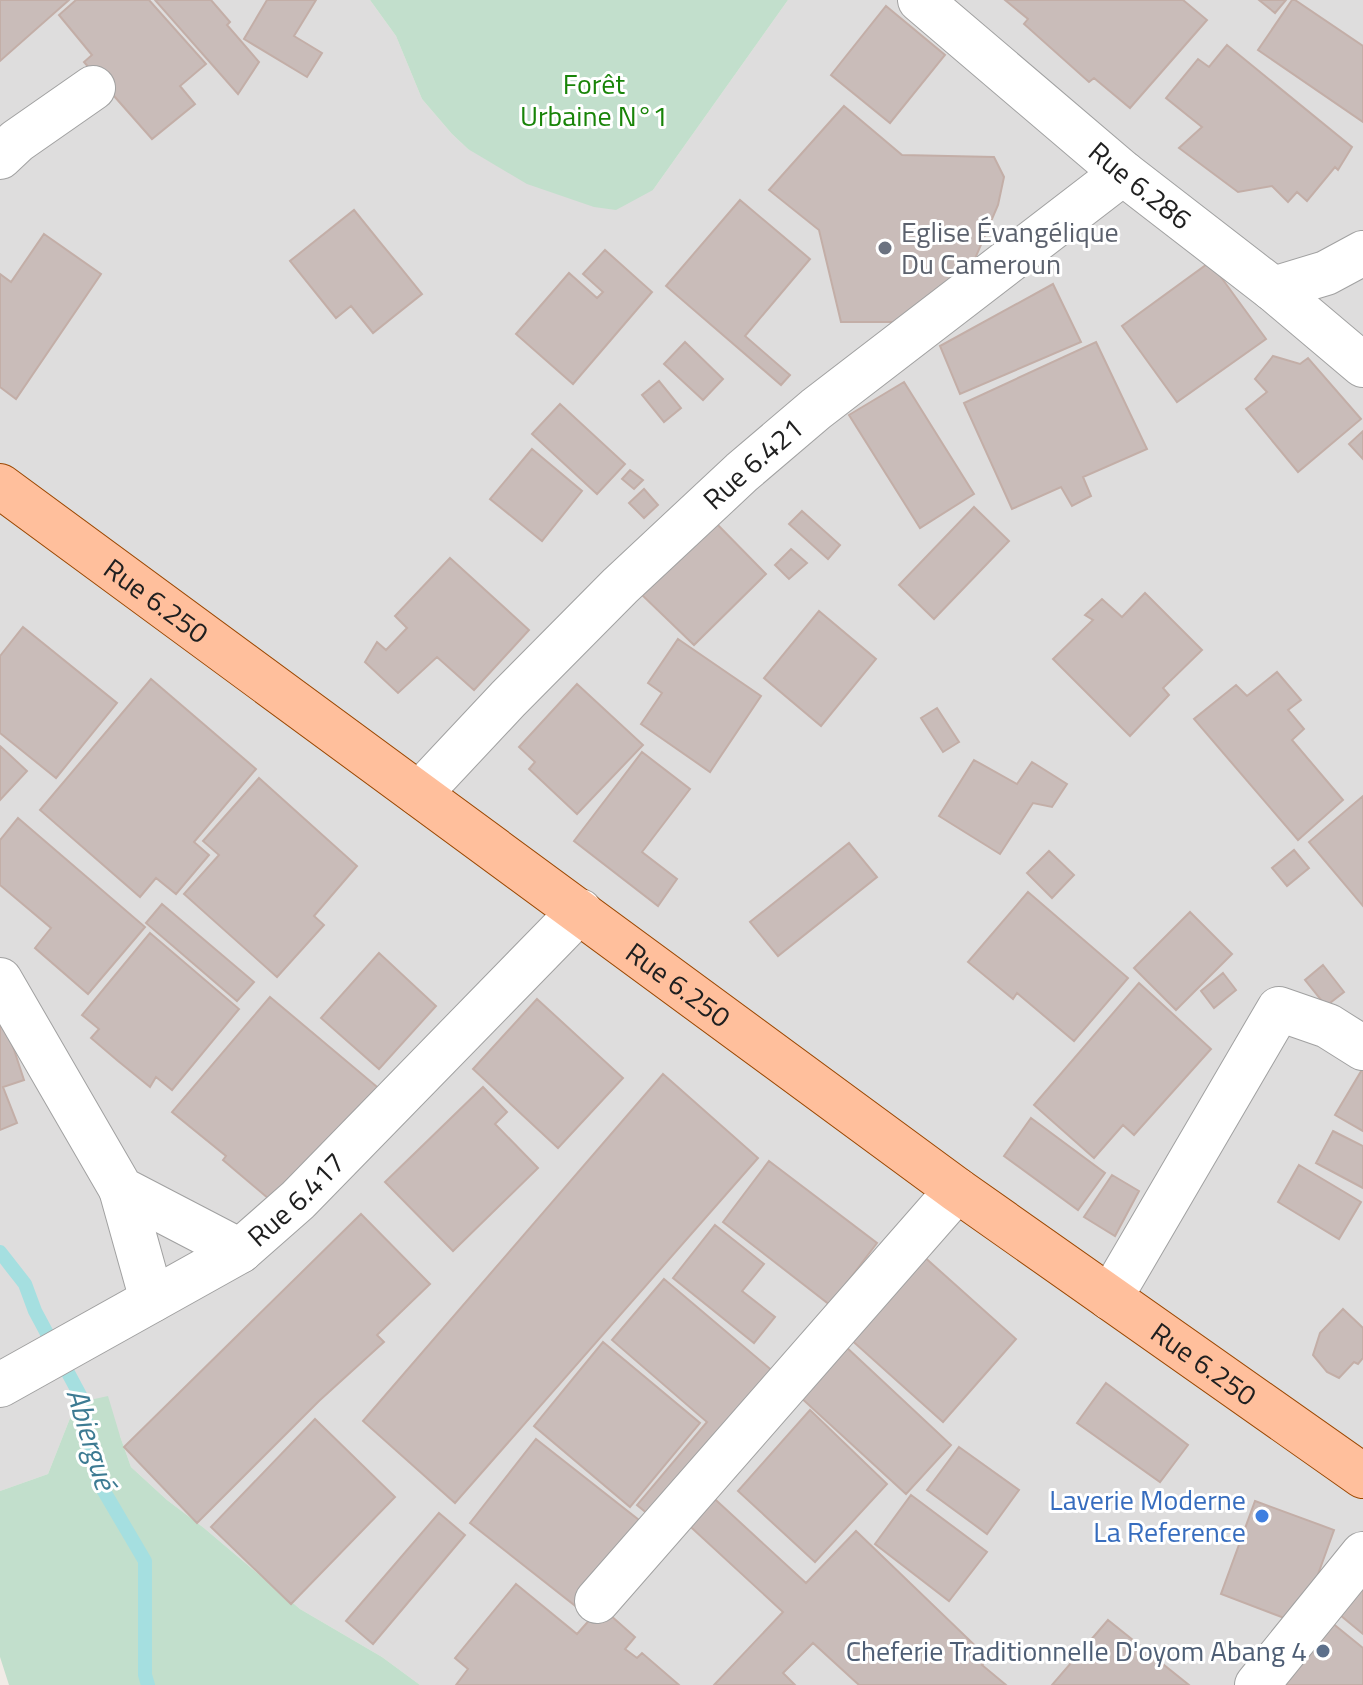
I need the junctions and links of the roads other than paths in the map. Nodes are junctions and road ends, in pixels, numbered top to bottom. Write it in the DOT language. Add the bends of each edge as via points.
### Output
graph roads {
  1 [pos="920,0"];
  2 [pos="93,88"];
  3 [pos="0,157"];
  4 [pos="1123,173"];
  5 [pos="1363,253"];
  6 [pos="1273,289"];
  7 [pos="1363,365"];
  8 [pos="0,486"];
  9 [pos="419,794"];
  10 [pos="580,911"];
  11 [pos="0,980"];
  12 [pos="1363,1048"];
  13 [pos="121,1189"];
  14 [pos="957,1190"];
  15 [pos="240,1251"];
  16 [pos="1110,1298"];
  17 [pos="139,1307"];
  18 [pos="0,1385"];
  19 [pos="1363,1476"];
  20 [pos="1363,1554"];
  21 [pos="597,1601"];
  22 [pos="1257,1685"];
  1 -- 4 [label="street, Rue 6.286"];
  2 -- 3 [label="street"];
  4 -- 6 [label="street, Rue 6.286"];
  4 -- 9 [label="street, Rue 6.421" via="742,472 620,586"];
  5 -- 6 [label="street" via="1326,273"];
  6 -- 7 [label="street, Rue 6.286"];
  8 -- 9 [label="main road, Rue 6.250"];
  9 -- 10 [label="main road, Rue 6.250"];
  10 -- 14 [label="main road, Rue 6.250"];
  10 -- 15 [label="street, Rue 6.417" via="298,1200"];
  11 -- 13 [label="street"];
  12 -- 16 [label="street" via="1328,1026 1279,1009"];
  13 -- 15 [label="street, Rue 6.417"];
  13 -- 17 [label="street"];
  14 -- 16 [label="main road, Rue 6.250"];
  14 -- 21 [label="street"];
  15 -- 17 [label="street"];
  16 -- 19 [label="main road, Rue 6.250"];
  17 -- 18 [label="street"];
  20 -- 22 [label="street"];
}
